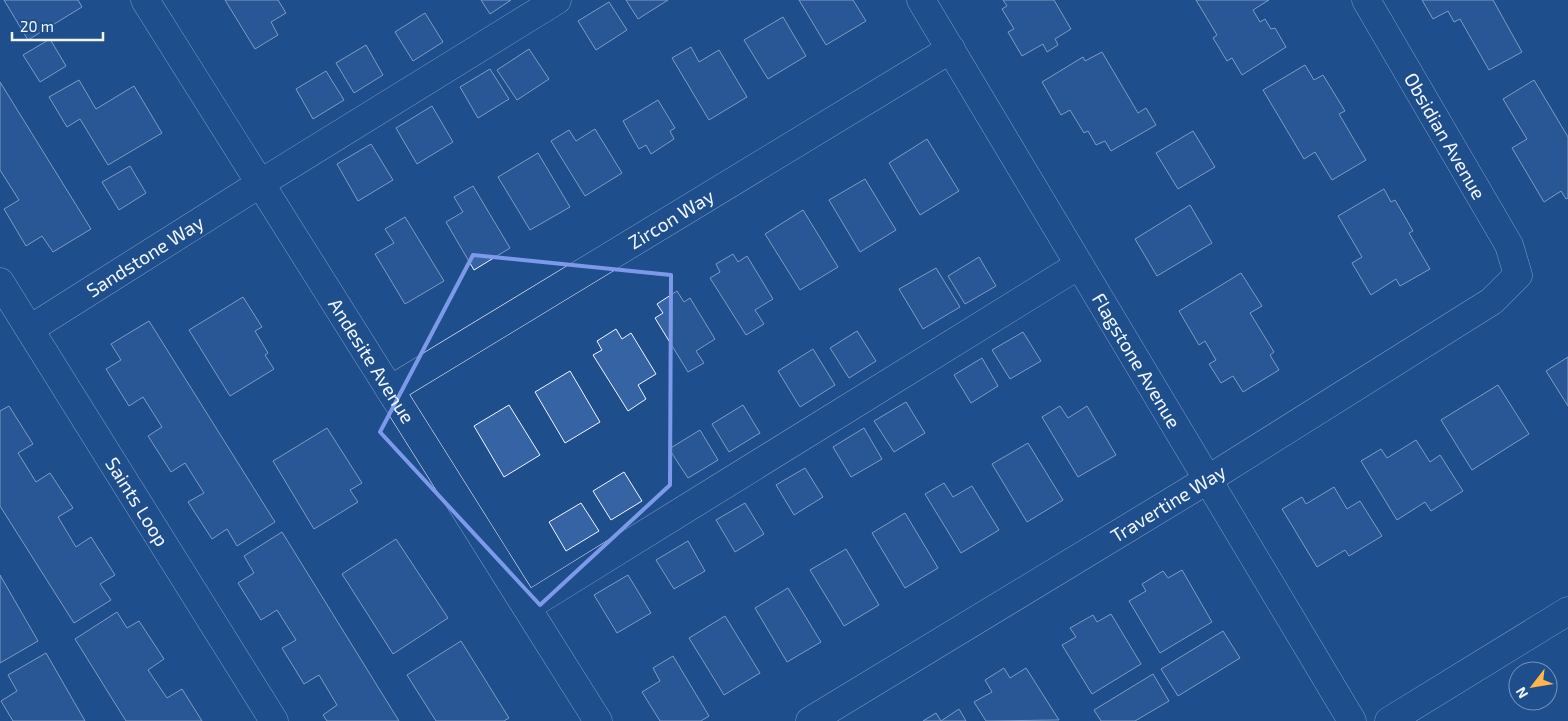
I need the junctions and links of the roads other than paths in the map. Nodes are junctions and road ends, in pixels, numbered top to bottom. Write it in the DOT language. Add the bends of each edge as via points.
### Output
graph roads {
  1 [pos="146,0"];
  2 [pos="557,0"];
  3 [pos="921,0"];
  4 [pos="1366,0"];
  5 [pos="951,49"];
  6 [pos="261,183"];
  7 [pos="1079,265"];
  8 [pos="1518,275"];
  9 [pos="0,282"];
  10 [pos="30,329"];
  11 [pos="390,390"];
  12 [pos="1207,480"];
  13 [pos="527,607"];
  14 [pos="1568,611"];
  15 [pos="274,721"];
  16 [pos="598,721"];
  17 [pos="810,721"];
  18 [pos="1352,721"];
  19 [pos="1390,721"];
  1 -- 6 [label="street, Andesite Avenue"];
  2 -- 6 [label="street, Sandstone Way"];
  3 -- 5 [label="street, Flagstone Avenue"];
  4 -- 8 [label="street, Obsidian Avenue" via="1509,244"];
  5 -- 7 [label="street, Flagstone Avenue"];
  5 -- 11 [label="street, Zircon Way"];
  6 -- 10 [label="street, Sandstone Way"];
  6 -- 11 [label="street, Andesite Avenue"];
  7 -- 12 [label="street, Flagstone Avenue"];
  7 -- 13 [label="street"];
  8 -- 12 [label="street, Travertine Way" via="1492,301"];
  9 -- 10 [label="street, Saints Loop"];
  10 -- 15 [label="street, Saints Loop"];
  11 -- 13 [label="street, Andesite Avenue"];
  12 -- 17 [label="street, Travertine Way"];
  12 -- 18 [label="street, Flagstone Avenue"];
  13 -- 16 [label="street, Andesite Avenue"];
  14 -- 19 [label="street"];
}
